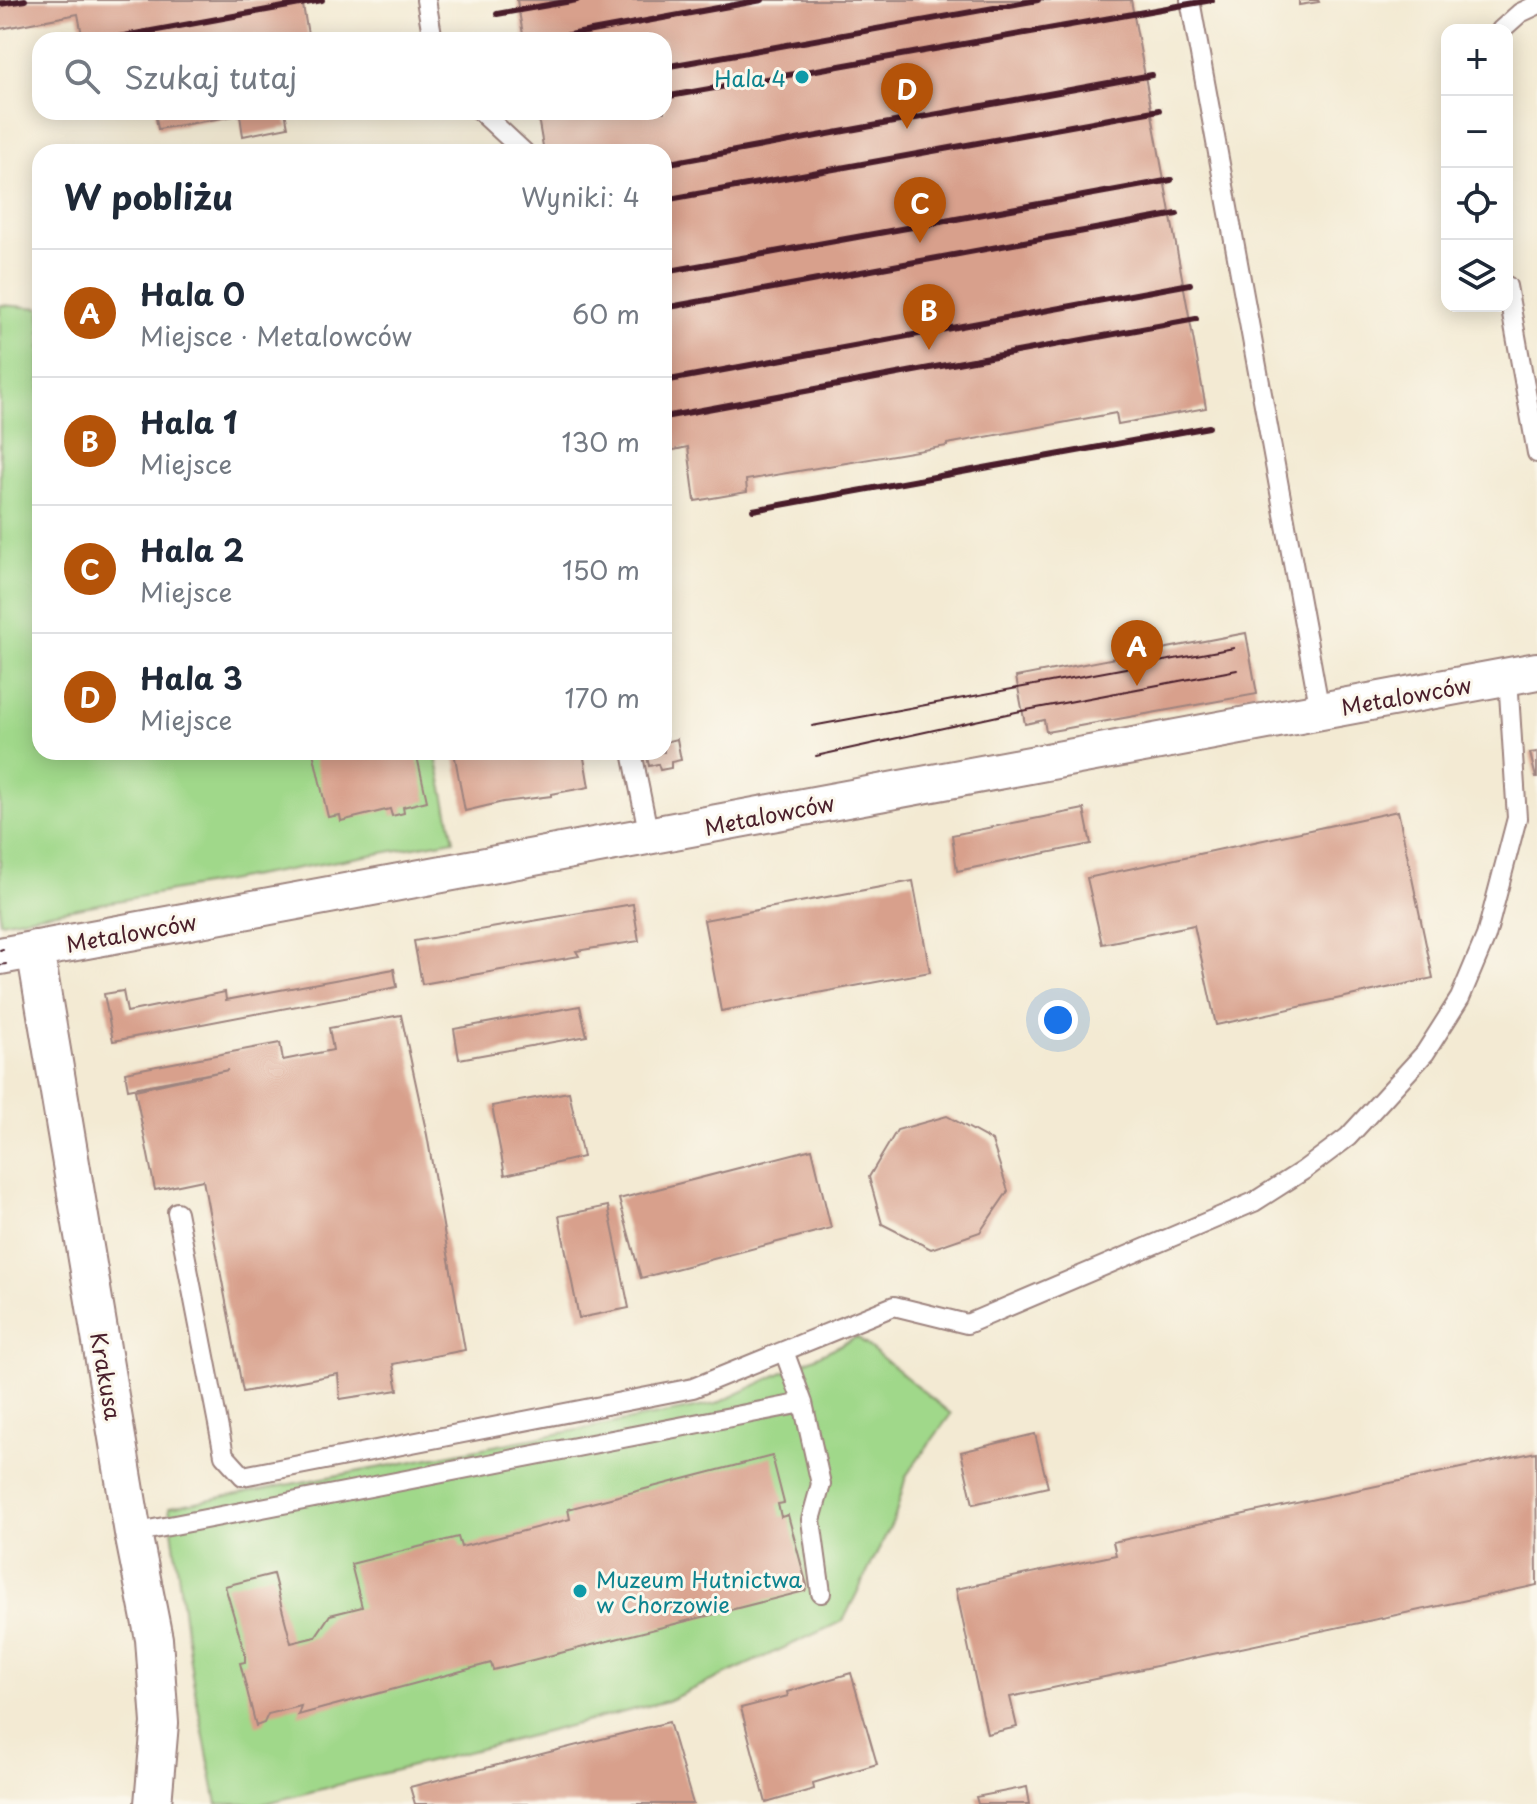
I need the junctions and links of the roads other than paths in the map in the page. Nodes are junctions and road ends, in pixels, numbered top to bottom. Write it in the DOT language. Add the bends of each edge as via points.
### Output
graph roads {
  1 [pos="426,0"];
  2 [pos="1190,0"];
  3 [pos="1537,5"];
  4 [pos="1508,24"];
  5 [pos="432,32"];
  6 [pos="490,120"];
  7 [pos="515,144"];
  8 [pos="1512,312"];
  9 [pos="1537,453"];
  10 [pos="1523,674"];
  11 [pos="1320,711"];
  12 [pos="634,760"];
  13 [pos="649,836"];
  14 [pos="35,949"];
  15 [pos="0,956"];
  16 [pos="177,1212"];
  17 [pos="784,1351"];
  18 [pos="803,1403"];
  19 [pos="133,1533"];
  20 [pos="821,1593"];
  21 [pos="153,1804"];
  1 -- 5 [label="lane"];
  2 -- 11 [label="lane"];
  3 -- 4 [label="lane"];
  6 -- 7 [label="lane"];
  8 -- 9 [label="lane"];
  10 -- 11 [label="street, Metalowców"];
  10 -- 17 [label="lane" via="1517,818 1486,936 1460,998 1425,1053 1348,1137 1254,1202 967,1324 894,1306"];
  11 -- 13 [label="street, Metalowców"];
  12 -- 13 [label="lane"];
  13 -- 14 [label="street, Metalowców"];
  14 -- 15 [label="street, Metalowców"];
  14 -- 19 [label="street, Krakusa"];
  16 -- 17 [label="lane" via="224,1455 243,1476 693,1388"];
  17 -- 18 [label="lane"];
  18 -- 19 [label="lane"];
  18 -- 20 [label="lane" via="821,1484 811,1520"];
  19 -- 21 [label="street, Krakusa" via="154,1639 160,1723"];
}
